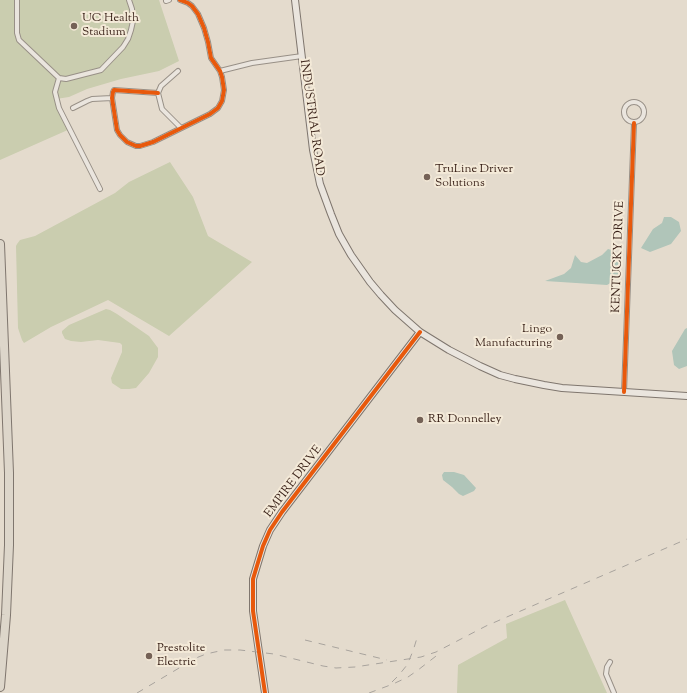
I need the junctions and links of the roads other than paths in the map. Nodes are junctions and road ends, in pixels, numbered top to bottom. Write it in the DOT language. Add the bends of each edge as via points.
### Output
graph roads {
  1 [pos="17,0"];
  2 [pos="129,0"];
  3 [pos="180,0"];
  4 [pos="295,0"];
  5 [pos="302,56"];
  6 [pos="178,71"];
  7 [pos="220,71"];
  8 [pos="59,78"];
  9 [pos="158,93"];
  10 [pos="112,98"];
  11 [pos="73,108"];
  12 [pos="634,123"];
  13 [pos="181,128"];
  14 [pos="100,189"];
  15 [pos="0,244"];
  16 [pos="420,332"];
  17 [pos="624,392"];
  18 [pos="687,396"];
  19 [pos="610,662"];
  20 [pos="0,687"];
  21 [pos="265,693"];
  22 [pos="614,693"];
  1 -- 8 [label="street" via="19,40"];
  2 -- 8 [label="street" via="133,21 130,35 123,48 102,70 66,79"];
  3 -- 7 [label="street" via="192,6 198,14 206,31 211,58"];
  4 -- 5 [label="main road, INDUSTRIAL ROAD"];
  5 -- 7 [label="street" via="252,63"];
  5 -- 16 [label="main road, INDUSTRIAL ROAD" via="313,150 320,184 339,234 370,282 395,310"];
  6 -- 9 [label="street" via="161,86"];
  7 -- 13 [label="street" via="224,90 218,108"];
  8 -- 14 [label="street" via="55,92 57,102"];
  9 -- 10 [label="street" via="116,89"];
  9 -- 13 [label="street" via="162,109"];
  10 -- 11 [label="street" via="87,101"];
  10 -- 13 [label="street" via="116,130 131,144 146,145"];
  12 -- 12 [label="street" via="641,120 645,114 643,106 637,102 630,103 624,111 626,119"];
  12 -- 17 [label="street, KENTUCKY DRIVE"];
  15 -- 20 [label="highway" via="9,473 9,545"];
  16 -- 17 [label="main road, INDUSTRIAL ROAD" via="446,349 500,375 562,388"];
  16 -- 21 [label="main road, EMPIRE DRIVE" via="270,530 253,579 253,611"];
  17 -- 18 [label="main road, INDUSTRIAL ROAD"];
  19 -- 22 [label="street" via="606,674"];
}
